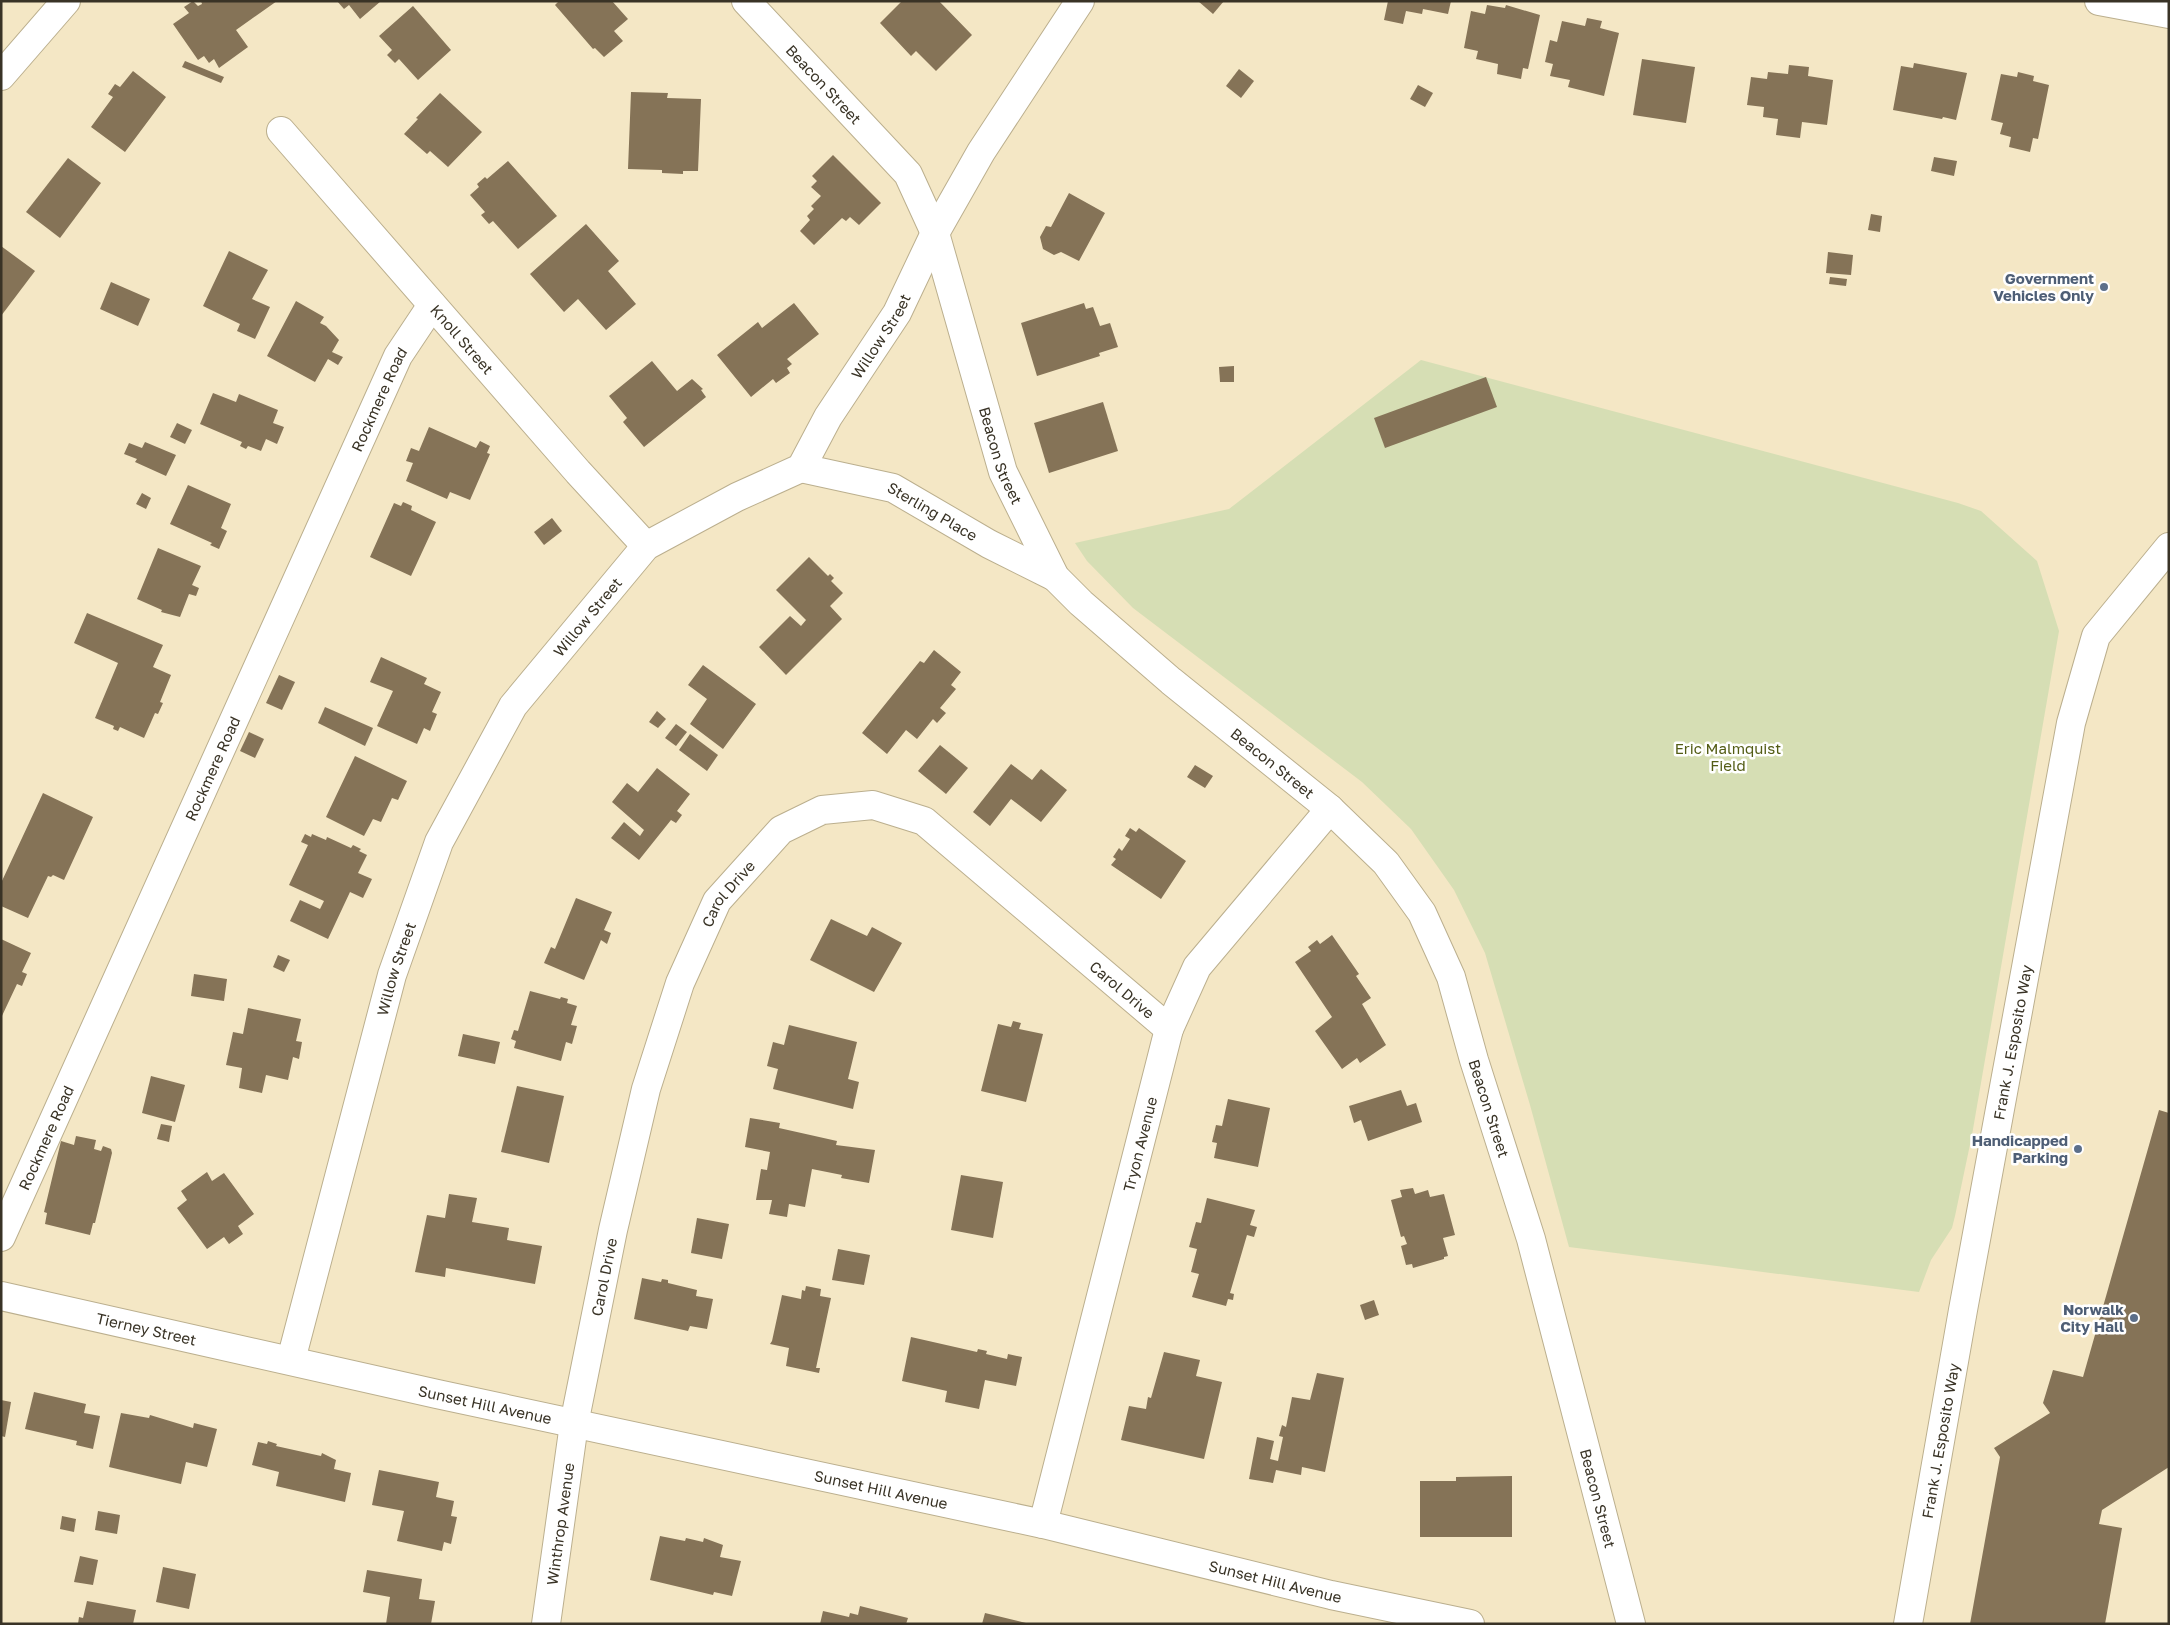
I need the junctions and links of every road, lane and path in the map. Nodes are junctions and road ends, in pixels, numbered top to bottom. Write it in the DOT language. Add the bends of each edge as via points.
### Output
graph roads {
  1 [pos="66,1"];
  2 [pos="746,1"];
  3 [pos="1080,1"];
  4 [pos="2099,1"];
  5 [pos="2169,14"];
  6 [pos="1,76"];
  7 [pos="281,131"];
  8 [pos="935,233"];
  9 [pos="432,305"];
  10 [pos="801,468"];
  11 [pos="646,546"];
  12 [pos="2169,547"];
  13 [pos="1055,577"];
  14 [pos="1330,808"];
  15 [pos="1169,1029"];
  16 [pos="1,1237"];
  17 [pos="1,1296"];
  18 [pos="291,1360"];
  19 [pos="574,1424"];
  20 [pos="1043,1524"];
  21 [pos="546,1624"];
  22 [pos="1470,1624"];
  23 [pos="1630,1624"];
  24 [pos="1908,1624"];
  1 -- 6 [label="street"];
  2 -- 8 [label="street, Beacon Street" via="908,174"];
  3 -- 8 [label="street, Willow Street" via="981,152"];
  4 -- 5 [label="street"];
  7 -- 9 [label="street, Knoll Street"];
  8 -- 10 [label="street, Willow Street" via="897,313 828,417"];
  8 -- 13 [label="street, Beacon Street" via="1003,472"];
  9 -- 11 [label="street, Knoll Street"];
  9 -- 16 [label="street, Rockmere Road" via="398,356"];
  10 -- 11 [label="street, Willow Street" via="737,497"];
  10 -- 13 [label="street, Sterling Place" via="893,488 989,544"];
  11 -- 18 [label="street, Willow Street" via="513,706 438,842 392,975"];
  12 -- 24 [label="street, Frank J. Esposito Way" via="2096,636 2071,723 1964,1300"];
  13 -- 14 [label="street, Beacon Street" via="1171,680"];
  14 -- 15 [label="street, Tryon Avenue" via="1197,967"];
  14 -- 23 [label="street, Beacon Street" via="1386,863 1422,913 1451,977 1531,1239"];
  15 -- 19 [label="street, Carol Drive" via="924,820 873,804 822,810 781,830 717,901 680,983 646,1089 613,1230"];
  15 -- 20 [label="street, Tryon Avenue"];
  17 -- 18 [label="street, Tierney Street"];
  18 -- 19 [label="street, Sunset Hill Avenue"];
  19 -- 20 [label="street, Sunset Hill Avenue"];
  19 -- 21 [label="street, Winthrop Avenue"];
  20 -- 22 [label="street, Sunset Hill Avenue" via="1331,1595"];
}
